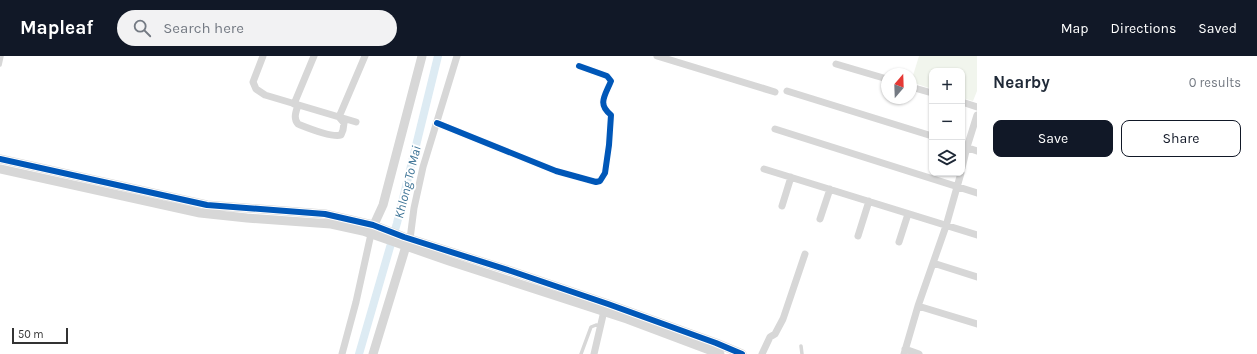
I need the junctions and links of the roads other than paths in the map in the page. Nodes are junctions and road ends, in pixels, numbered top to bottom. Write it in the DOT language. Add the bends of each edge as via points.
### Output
graph roads {
  1 [pos="2,56"];
  2 [pos="263,56"];
  3 [pos="314,56"];
  4 [pos="365,56"];
  5 [pos="422,56"];
  6 [pos="457,56"];
  7 [pos="657,56"];
  8 [pos="836,64"];
  9 [pos="0,65"];
  10 [pos="579,66"];
  11 [pos="881,77"];
  12 [pos="917,89"];
  13 [pos="787,91"];
  14 [pos="775,92"];
  15 [pos="929,92"];
  16 [pos="965,103"];
  17 [pos="296,105"];
  18 [pos="977,107"];
  19 [pos="977,115"];
  20 [pos="339,117"];
  21 [pos="356,122"];
  22 [pos="437,123"];
  23 [pos="775,128"];
  24 [pos="929,135"];
  25 [pos="965,145"];
  26 [pos="965,147"];
  27 [pos="977,150"];
  28 [pos="0,159"];
  29 [pos="0,169"];
  30 [pos="764,169"];
  31 [pos="960,176"];
  32 [pos="791,177"];
  33 [pos="958,187"];
  34 [pos="830,189"];
  35 [pos="977,193"];
  36 [pos="869,201"];
  37 [pos="782,206"];
  38 [pos="908,214"];
  39 [pos="820,219"];
  40 [pos="946,226"];
  41 [pos="375,231"];
  42 [pos="977,235"];
  43 [pos="858,236"];
  44 [pos="406,242"];
  45 [pos="899,242"];
  46 [pos="805,254"];
  47 [pos="933,263"];
  48 [pos="977,277"];
  49 [pos="918,306"];
  50 [pos="604,311"];
  51 [pos="977,324"];
  52 [pos="601,326"];
  53 [pos="800,346"];
  54 [pos="904,352"];
  55 [pos="342,354"];
  56 [pos="373,354"];
  57 [pos="581,354"];
  58 [pos="594,354"];
  59 [pos="720,354"];
  60 [pos="742,354"];
  61 [pos="762,354"];
  62 [pos="802,354"];
  63 [pos="919,354"];
  1 -- 9 [label="lane"];
  2 -- 17 [label="street" via="253,82 256,89 265,95"];
  3 -- 17 [label="street"];
  4 -- 20 [label="street"];
  5 -- 41 [label="street"];
  6 -- 22 [label="street"];
  7 -- 14 [label="street"];
  8 -- 11 [label="street"];
  10 -- 22 [label="street" via="607,76 610,81 603,104 604,110 611,115 609,145 605,173 600,181 556,171"];
  12 -- 15 [label="street"];
  13 -- 24 [label="street"];
  16 -- 18 [label="street"];
  17 -- 20 [label="street"];
  17 -- 20 [label="street" via="295,117 298,124 320,132 341,135 344,123"];
  19 -- 25 [label="street"];
  20 -- 21 [label="street"];
  22 -- 44 [label="street" via="423,167"];
  23 -- 33 [label="street"];
  26 -- 27 [label="street"];
  28 -- 41 [label="street" via="207,205 325,214"];
  29 -- 41 [label="street" via="200,213 331,224"];
  30 -- 32 [label="street"];
  31 -- 33 [label="street"];
  32 -- 34 [label="street"];
  32 -- 37 [label="street"];
  33 -- 35 [label="street"];
  33 -- 40 [label="street"];
  34 -- 36 [label="street"];
  34 -- 39 [label="street"];
  36 -- 38 [label="street"];
  36 -- 43 [label="street"];
  38 -- 40 [label="street"];
  38 -- 45 [label="street"];
  40 -- 42 [label="street"];
  40 -- 47 [label="street"];
  41 -- 44 [label="street"];
  41 -- 55 [label="street"];
  44 -- 50 [label="street"];
  44 -- 56 [label="street"];
  44 -- 60 [label="street" via="511,271"];
  46 -- 61 [label="street" via="783,319"];
  47 -- 48 [label="street"];
  47 -- 49 [label="street"];
  49 -- 51 [label="street"];
  49 -- 54 [label="street"];
  50 -- 52 [label="street"];
  50 -- 59 [label="street"];
  52 -- 57 [label="lane" via="591,327"];
  52 -- 58 [label="street"];
  53 -- 62 [label="lane"];
  54 -- 63 [label="street"];
}
